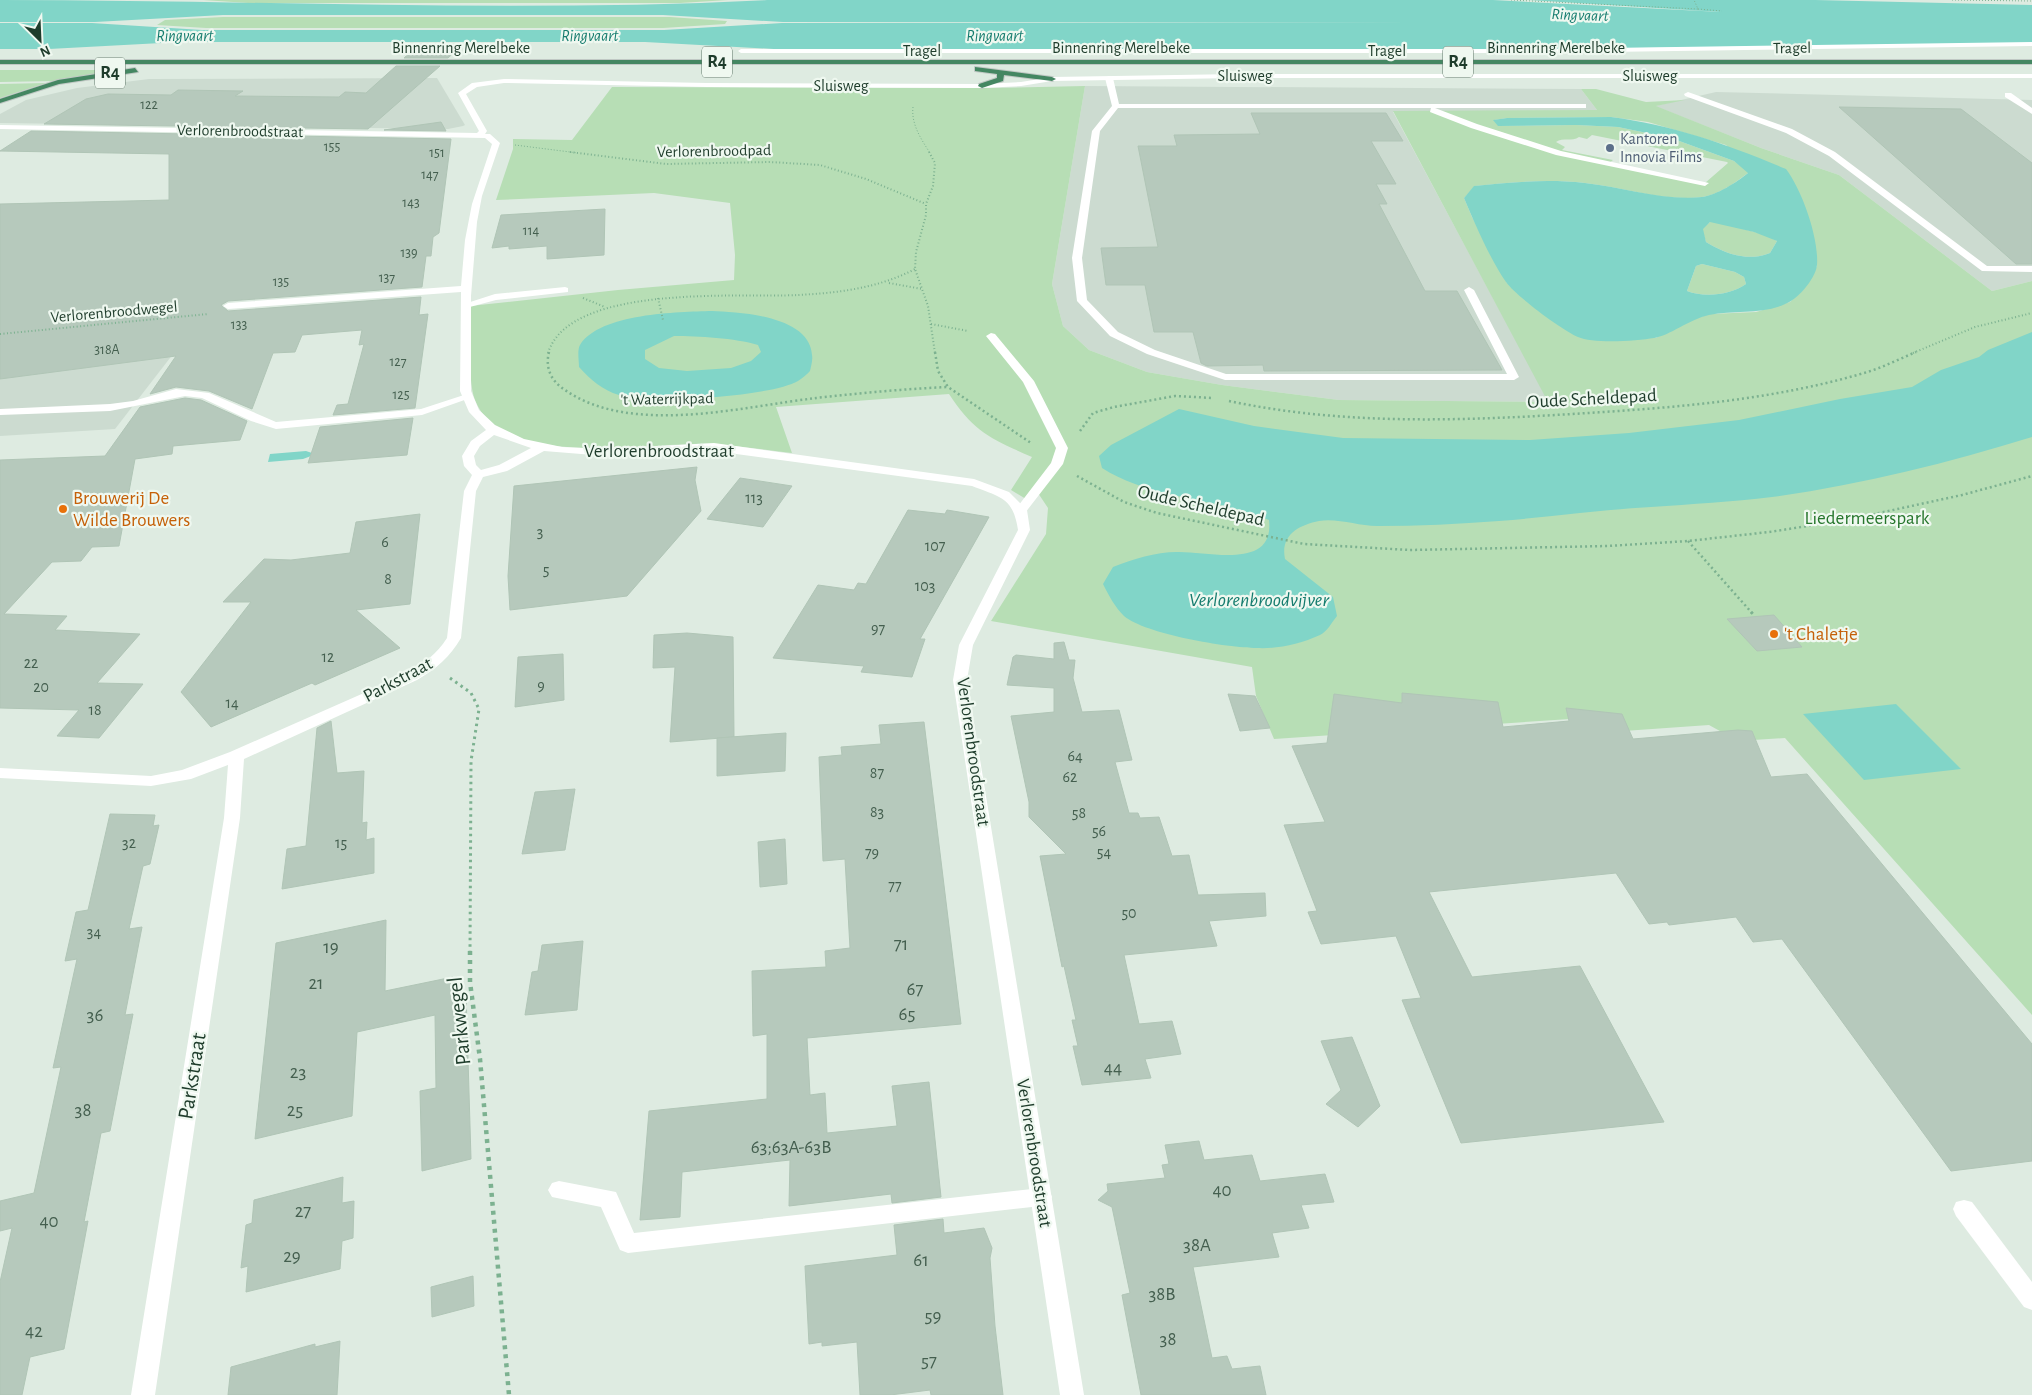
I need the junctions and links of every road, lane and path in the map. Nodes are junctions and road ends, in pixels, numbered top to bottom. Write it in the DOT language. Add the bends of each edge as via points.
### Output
graph roads {
  1 [pos="1511,0"];
  2 [pos="1694,0"];
  3 [pos="1952,0"];
  4 [pos="2032,1"];
  5 [pos="1698,9"];
  6 [pos="1722,11"];
  7 [pos="2032,44"];
  8 [pos="741,51"];
  9 [pos="0,62"];
  10 [pos="410,62"];
  11 [pos="884,62"];
  12 [pos="2032,62"];
  13 [pos="0,68"];
  14 [pos="162,68"];
  15 [pos="1001,73"];
  16 [pos="2032,76"];
  17 [pos="1109,78"];
  18 [pos="1052,79"];
  19 [pos="915,86"];
  20 [pos="982,86"];
  21 [pos="1688,94"];
  22 [pos="2008,95"];
  23 [pos="0,101"];
  24 [pos="1116,106"];
  25 [pos="1424,106"];
  26 [pos="1584,106"];
  27 [pos="2032,112"];
  28 [pos="0,127"];
  29 [pos="480,135"];
  30 [pos="496,143"];
  31 [pos="1705,183"];
  32 [pos="926,204"];
  33 [pos="915,269"];
  34 [pos="2032,269"];
  35 [pos="886,282"];
  36 [pos="465,289"];
  37 [pos="923,289"];
  38 [pos="564,290"];
  39 [pos="1469,290"];
  40 [pos="658,298"];
  41 [pos="466,305"];
  42 [pos="228,306"];
  43 [pos="2032,313"];
  44 [pos="663,320"];
  45 [pos="931,324"];
  46 [pos="0,334"];
  47 [pos="991,336"];
  48 [pos="948,387"];
  49 [pos="467,397"];
  50 [pos="1216,399"];
  51 [pos="1226,400"];
  52 [pos="0,412"];
  53 [pos="493,430"];
  54 [pos="542,447"];
  55 [pos="1057,464"];
  56 [pos="478,475"];
  57 [pos="2032,476"];
  58 [pos="1021,510"];
  59 [pos="1688,541"];
  60 [pos="1754,616"];
  61 [pos="432,665"];
  62 [pos="236,756"];
  63 [pos="0,773"];
  64 [pos="559,1190"];
  65 [pos="1041,1197"];
  66 [pos="1964,1209"];
  67 [pos="2032,1300"];
  68 [pos="143,1395"];
  69 [pos="509,1395"];
  70 [pos="1072,1395"];
  1 -- 5 [label="path"];
  2 -- 5 [label="path"];
  3 -- 4 [label="path"];
  5 -- 6 [label="path"];
  7 -- 8 [label="street, Tragel" via="1537,51"];
  9 -- 10 [label="highway, Binnenring Merelbeke / R4"];
  10 -- 11 [label="highway, Binnenring Merelbeke / R4"];
  10 -- 14 [label="highway" via="329,67"];
  11 -- 12 [label="highway, Binnenring Merelbeke / R4"];
  11 -- 15 [label="highway, R4"];
  13 -- 14 [label="highway"];
  14 -- 23 [label="highway, R4" via="66,80"];
  15 -- 18 [label="highway, R4"];
  15 -- 20 [label="highway" via="1000,79"];
  16 -- 17 [label="street, Sluisweg / R4"];
  17 -- 18 [label="street, Sluisweg / R4"];
  17 -- 24 [label="street"];
  18 -- 20 [label="street, Sluisweg"];
  19 -- 20 [label="street, Sluisweg"];
  19 -- 29 [label="street, Sluisweg" via="504,81 475,86 462,93 483,131"];
  19 -- 32 [label="path" via="912,115 935,163 933,186"];
  21 -- 34 [label="street" via="1789,131 1832,154 1985,269"];
  22 -- 27 [label="street"];
  24 -- 25 [label="street"];
  24 -- 39 [label="street" via="1096,131 1077,258 1082,301 1114,334 1151,352 1225,377 1514,377"];
  25 -- 26 [label="street"];
  25 -- 31 [label="street" via="1559,153"];
  28 -- 29 [label="street, Verlorenbroodstraat"];
  29 -- 30 [label="street, Verlorenbroodstraat" via="493,138"];
  30 -- 32 [label="path, Verlorenbroodpad" via="654,163 805,163 852,174"];
  30 -- 36 [label="street, Verlorenbroodstraat" via="476,204"];
  32 -- 33 [label="path"];
  33 -- 35 [label="path, 't Waterrijkpad"];
  33 -- 37 [label="path"];
  35 -- 37 [label="path, 't Waterrijkpad"];
  35 -- 40 [label="path, 't Waterrijkpad" via="799,295"];
  36 -- 41 [label="street, Verlorenbroodstraat"];
  36 -- 42 [label="street"];
  37 -- 45 [label="path"];
  38 -- 41 [label="street" via="495,297"];
  40 -- 44 [label="path"];
  40 -- 48 [label="path, 't Waterrijkpad" via="606,307 565,327 553,341 546,359 550,377 580,402 604,410 633,414 678,414"];
  41 -- 49 [label="street, Verlorenbroodstraat"];
  42 -- 46 [label="path, Verlorenbroodwegel" via="206,315"];
  43 -- 51 [label="path, Oude Scheldepad" via="1975,327 1864,373 1770,395 1670,408 1474,420 1387,420 1276,411"];
  45 -- 47 [label="path"];
  45 -- 48 [label="path" via="938,371"];
  47 -- 55 [label="street" via="1028,381 1062,448"];
  48 -- 55 [label="path"];
  49 -- 52 [label="street" via="422,412 276,426 258,422 209,396 196,393 162,394 142,402 108,408"];
  49 -- 53 [label="street, Verlorenbroodstraat" via="477,415"];
  50 -- 55 [label="path" via="1175,396 1094,413"];
  53 -- 54 [label="street, Verlorenbroodstraat"];
  53 -- 56 [label="street" via="475,444 468,456 470,466"];
  54 -- 56 [label="street" via="503,468"];
  54 -- 58 [label="street, Verlorenbroodstraat" via="588,452 639,452 714,447 974,483 1005,495"];
  55 -- 58 [label="street"];
  55 -- 59 [label="path, Oude Scheldepad" via="1124,502 1304,544 1483,550"];
  56 -- 61 [label="street, Parkstraat" via="470,491 454,638"];
  57 -- 59 [label="path, Oude Scheldepad" via="1847,520"];
  58 -- 65 [label="street, Verlorenbroodstraat" via="1024,530 966,645 960,680"];
  59 -- 60 [label="path"];
  61 -- 62 [label="street, Parkstraat"];
  61 -- 69 [label="path, Parkwegel" via="471,693 479,709 471,762 470,982 480,1059"];
  62 -- 63 [label="street, Parkstraat" via="185,775 151,780"];
  62 -- 68 [label="street, Parkstraat" via="232,818"];
  64 -- 65 [label="street" via="608,1199 628,1244"];
  65 -- 70 [label="street, Verlorenbroodstraat"];
  66 -- 67 [label="street"];
}
